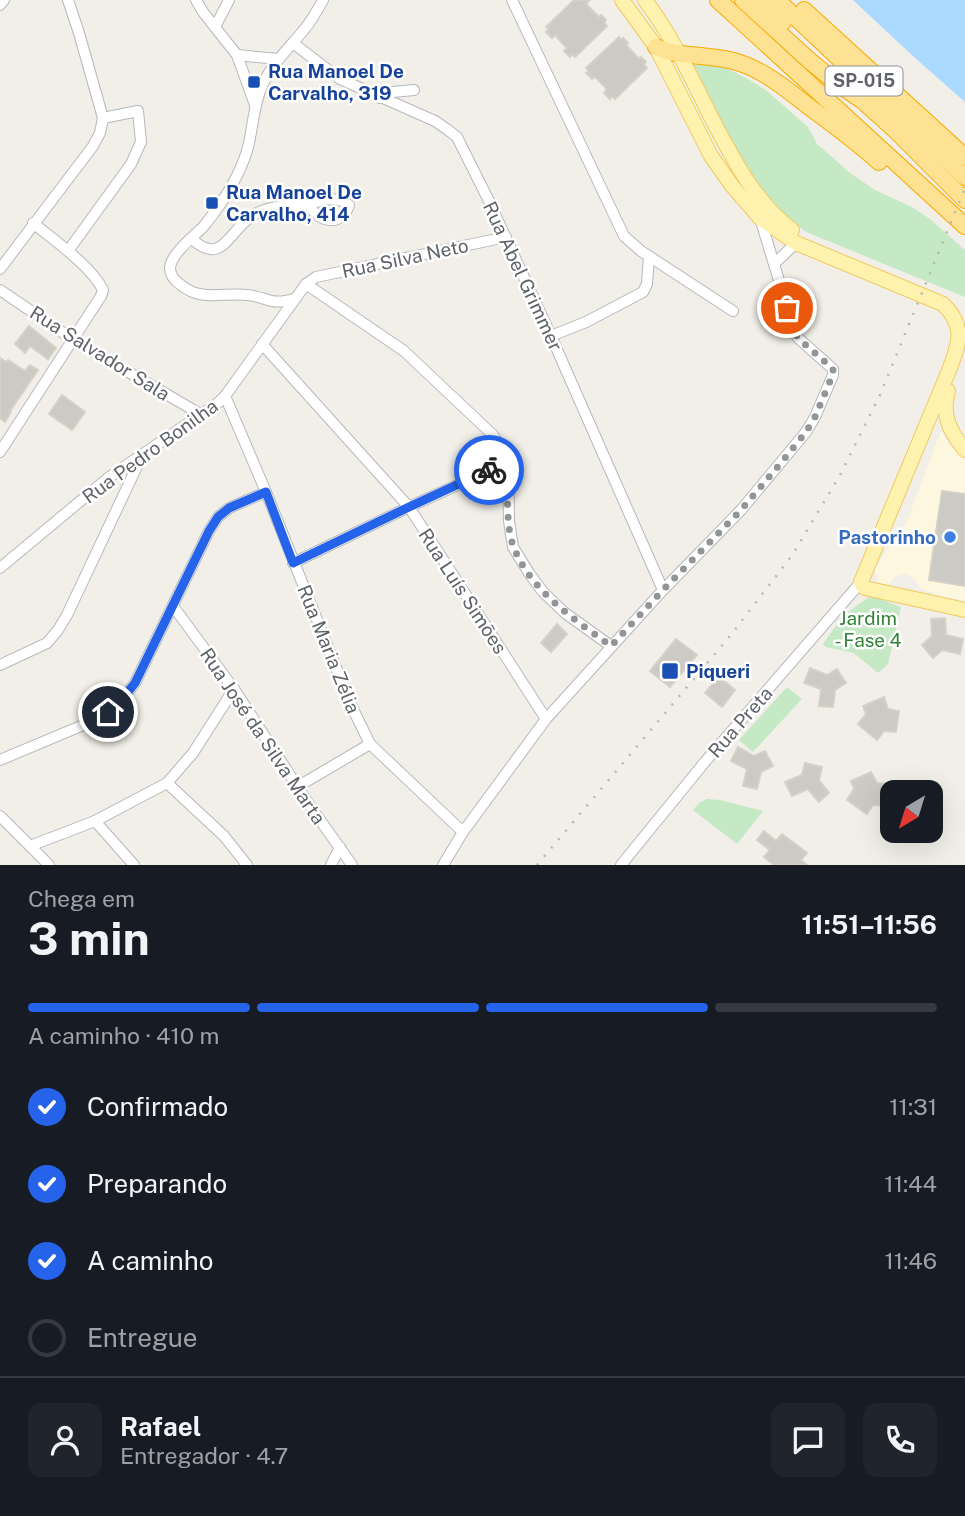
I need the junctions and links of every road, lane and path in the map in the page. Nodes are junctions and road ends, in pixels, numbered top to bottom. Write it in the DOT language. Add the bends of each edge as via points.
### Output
graph roads {
  1 [pos="4,0"];
  2 [pos="68,0"];
  3 [pos="196,0"];
  4 [pos="229,0"];
  5 [pos="323,0"];
  6 [pos="512,0"];
  7 [pos="622,0"];
  8 [pos="645,0"];
  9 [pos="718,0"];
  10 [pos="743,0"];
  11 [pos="759,0"];
  12 [pos="777,0"];
  13 [pos="792,0"];
  14 [pos="0,5"];
  15 [pos="215,27"];
  16 [pos="293,43"];
  17 [pos="656,47"];
  18 [pos="679,53"];
  19 [pos="237,55"];
  20 [pos="278,59"];
  21 [pos="415,90"];
  22 [pos="380,98"];
  23 [pos="863,101"];
  24 [pos="255,105"];
  25 [pos="103,118"];
  26 [pos="965,157"];
  27 [pos="965,177"];
  28 [pos="912,179"];
  29 [pos="965,200"];
  30 [pos="309,205"];
  31 [pos="760,218"];
  32 [pos="33,223"];
  33 [pos="965,226"];
  34 [pos="506,237"];
  35 [pos="191,238"];
  36 [pos="796,243"];
  37 [pos="68,251"];
  38 [pos="649,256"];
  39 [pos="774,264"];
  40 [pos="0,269"];
  41 [pos="306,284"];
  42 [pos="0,290"];
  43 [pos="293,299"];
  44 [pos="267,301"];
  45 [pos="733,311"];
  46 [pos="965,318"];
  47 [pos="274,327"];
  48 [pos="551,336"];
  49 [pos="72,339"];
  50 [pos="262,344"];
  51 [pos="965,352"];
  52 [pos="225,396"];
  53 [pos="937,411"];
  54 [pos="202,415"];
  55 [pos="4,435"];
  56 [pos="965,450"];
  57 [pos="0,452"];
  58 [pos="142,455"];
  59 [pos="508,462"];
  60 [pos="266,492"];
  61 [pos="409,507"];
  62 [pos="293,563"];
  63 [pos="0,568"];
  64 [pos="863,585"];
  65 [pos="663,590"];
  66 [pos="173,606"];
  67 [pos="965,610"];
  68 [pos="611,646"];
  69 [pos="0,665"];
  70 [pos="234,689"];
  71 [pos="546,719"];
  72 [pos="370,744"];
  73 [pos="0,760"];
  74 [pos="167,783"];
  75 [pos="297,787"];
  76 [pos="0,816"];
  77 [pos="95,821"];
  78 [pos="463,832"];
  79 [pos="30,846"];
  80 [pos="340,847"];
  81 [pos="48,865"];
  82 [pos="134,865"];
  83 [pos="247,865"];
  84 [pos="331,865"];
  85 [pos="352,865"];
  86 [pos="443,865"];
  87 [pos="621,865"];
  1 -- 14 [label="street"];
  2 -- 25 [label="street"];
  3 -- 15 [label="street"];
  4 -- 15 [label="street"];
  5 -- 16 [label="street"];
  6 -- 38 [label="street" via="624,236"];
  7 -- 17 [label="main road"];
  8 -- 18 [label="main road"];
  9 -- 28 [label="highway"];
  10 -- 23 [label="highway" via="810,61"];
  11 -- 23 [label="highway"];
  12 -- 27 [label="highway, SP-015"];
  13 -- 26 [label="highway, SP-015"];
  15 -- 19 [label="street"];
  16 -- 20 [label="street"];
  16 -- 22 [label="street, Rua Abel Grimmer" via="340,79"];
  17 -- 18 [label="highway"];
  17 -- 31 [label="main road" via="711,156"];
  18 -- 28 [label="highway" via="739,62 756,70 884,166"];
  18 -- 46 [label="main road" via="751,188 785,225 846,257 949,300 960,307"];
  19 -- 20 [label="street"];
  19 -- 24 [label="street"];
  20 -- 24 [label="street"];
  21 -- 22 [label="street"];
  22 -- 34 [label="street, Rua Abel Grimmer" via="435,121 457,137"];
  23 -- 29 [label="highway"];
  24 -- 35 [label="street" via="248,146 236,177 220,205"];
  25 -- 32 [label="street" via="93,146"];
  25 -- 37 [label="street" via="138,111 141,142 131,164"];
  28 -- 33 [label="highway"];
  30 -- 30 [label="street" via="335,199 349,205 334,221"];
  30 -- 35 [label="street" via="257,213 241,223 217,250 205,249"];
  31 -- 36 [label="main road"];
  31 -- 39 [label="street"];
  32 -- 37 [label="street"];
  32 -- 40 [label="street"];
  34 -- 41 [label="street, Rua Silva Neto" via="316,277"];
  34 -- 48 [label="street, Rua Abel Grimmer"];
  35 -- 44 [label="street" via="171,264 176,282 197,294 245,294"];
  36 -- 39 [label="street"];
  36 -- 53 [label="main road" via="943,304 953,314 958,322 957,349"];
  37 -- 49 [label="street" via="103,290"];
  38 -- 45 [label="street"];
  38 -- 48 [label="street" via="643,292"];
  39 -- 65 [label="street" via="793,330 831,365 833,374 806,432 741,510"];
  41 -- 43 [label="street, Rua Pedro Bonilha"];
  41 -- 59 [label="street" via="404,351 493,435"];
  42 -- 49 [label="street, Rua Salvador Sala"];
  43 -- 44 [label="street"];
  43 -- 47 [label="street, Rua Pedro Bonilha"];
  44 -- 47 [label="street"];
  47 -- 50 [label="street, Rua Pedro Bonilha"];
  48 -- 65 [label="street, Rua Abel Grimmer"];
  49 -- 54 [label="street, Rua Salvador Sala"];
  49 -- 55 [label="street"];
  50 -- 52 [label="street, Rua Pedro Bonilha"];
  50 -- 61 [label="street, Rua Luís Simões"];
  51 -- 53 [label="main road"];
  52 -- 54 [label="street, Rua Pedro Bonilha"];
  52 -- 60 [label="street, Rua Maria Zélia"];
  53 -- 56 [label="main road"];
  53 -- 64 [label="main road"];
  54 -- 58 [label="street, Rua Pedro Bonilha"];
  55 -- 57 [label="street"];
  58 -- 63 [label="street, Rua Pedro Bonilha"];
  58 -- 69 [label="street" via="58,630 47,643"];
  59 -- 61 [label="street"];
  59 -- 68 [label="street" via="513,547 543,592"];
  60 -- 62 [label="street, Rua Maria Zélia"];
  60 -- 66 [label="street" via="218,517"];
  61 -- 62 [label="street"];
  61 -- 71 [label="street, Rua Luís Simões"];
  62 -- 72 [label="street, Rua Maria Zélia"];
  64 -- 67 [label="main road"];
  64 -- 87 [label="street, Rua Preta"];
  65 -- 68 [label="street"];
  66 -- 70 [label="street, Rua José da Silva Marta"];
  66 -- 73 [label="street" via="135,683 108,712"];
  68 -- 71 [label="street"];
  70 -- 74 [label="street"];
  70 -- 75 [label="street, Rua José da Silva Marta"];
  71 -- 78 [label="street"];
  72 -- 75 [label="street"];
  72 -- 78 [label="street, Rua Maria Zélia"];
  74 -- 77 [label="street"];
  74 -- 83 [label="street" via="224,836"];
  75 -- 80 [label="street, Rua José da Silva Marta"];
  76 -- 79 [label="street"];
  77 -- 79 [label="street"];
  77 -- 82 [label="street"];
  78 -- 86 [label="street"];
  79 -- 81 [label="street"];
  80 -- 84 [label="street"];
  80 -- 85 [label="street, Rua José da Silva Marta"];
}
